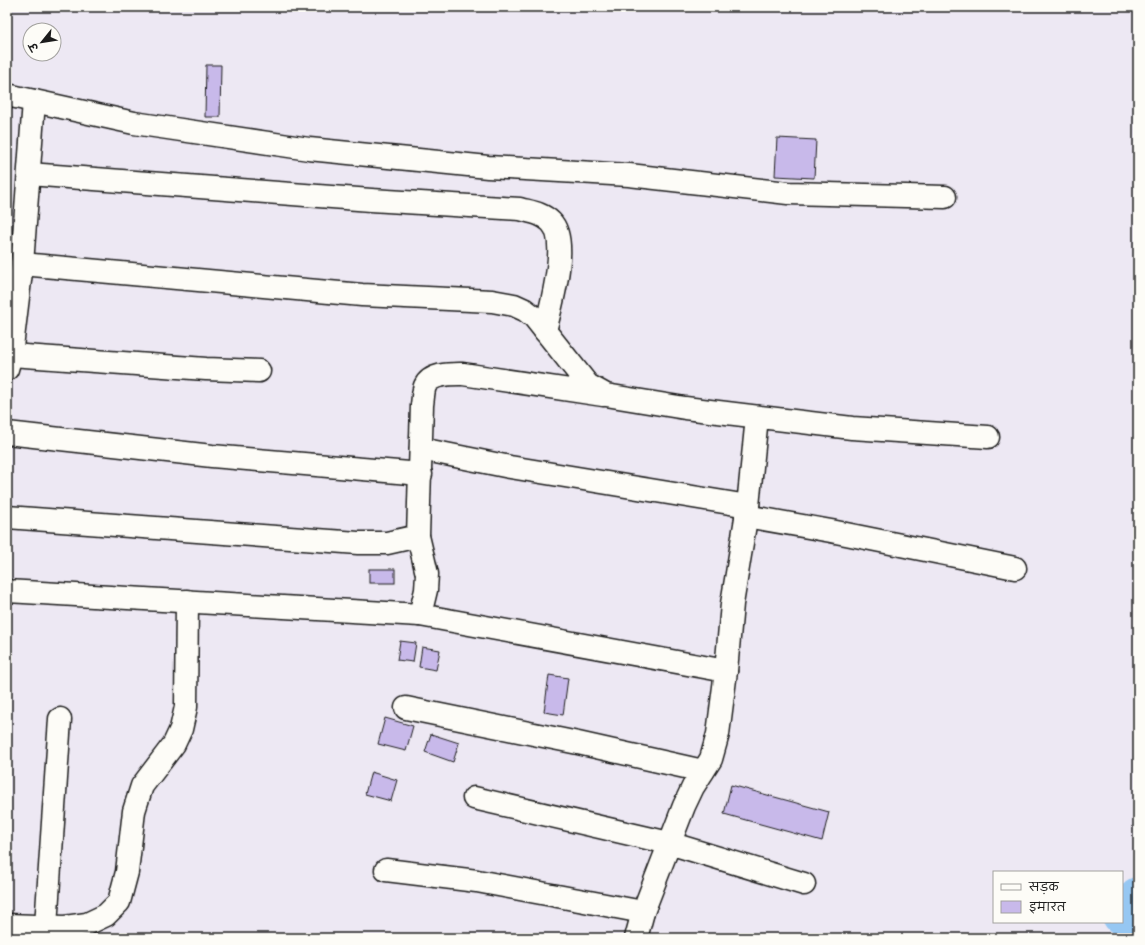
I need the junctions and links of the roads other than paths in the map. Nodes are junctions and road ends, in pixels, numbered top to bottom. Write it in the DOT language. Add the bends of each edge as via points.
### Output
graph roads {
  1 [pos="7,95"];
  2 [pos="34,101"];
  3 [pos="29,174"];
  4 [pos="944,197"];
  5 [pos="22,264"];
  6 [pos="545,331"];
  7 [pos="9,362"];
  8 [pos="260,370"];
  9 [pos="606,396"];
  10 [pos="758,417"];
  11 [pos="7,433"];
  12 [pos="988,437"];
  13 [pos="421,449"];
  14 [pos="421,474"];
  15 [pos="747,511"];
  16 [pos="7,517"];
  17 [pos="418,536"];
  18 [pos="1015,568"];
  19 [pos="7,591"];
  20 [pos="187,601"];
  21 [pos="420,615"];
  22 [pos="726,672"];
  23 [pos="406,708"];
  24 [pos="60,719"];
  25 [pos="703,771"];
  26 [pos="474,798"];
  27 [pos="670,843"];
  28 [pos="386,870"];
  29 [pos="804,884"];
  30 [pos="643,912"];
  31 [pos="7,925"];
  32 [pos="35,930"];
  33 [pos="636,938"];
  1 -- 2 [label="street"];
  2 -- 3 [label="street"];
  2 -- 4 [label="street" via="134,123 309,149 488,167 629,175 788,193"];
  3 -- 5 [label="street"];
  3 -- 6 [label="street" via="520,209 539,213 552,222 559,238 558,272"];
  5 -- 6 [label="street" via="362,295 492,302 514,305 525,310"];
  5 -- 7 [label="street"];
  6 -- 9 [label="street" via="588,385"];
  7 -- 8 [label="street"];
  9 -- 10 [label="street"];
  9 -- 13 [label="street" via="463,374 431,378 425,386 422,405"];
  10 -- 12 [label="street" via="852,428"];
  10 -- 15 [label="street"];
  11 -- 14 [label="street" via="212,456"];
  13 -- 14 [label="street"];
  13 -- 15 [label="street" via="510,468"];
  14 -- 17 [label="street"];
  15 -- 18 [label="street" via="831,531"];
  15 -- 22 [label="street" via="732,604"];
  16 -- 17 [label="street" via="358,544"];
  17 -- 21 [label="street" via="427,574"];
  19 -- 20 [label="street"];
  20 -- 21 [label="street"];
  20 -- 32 [label="street" via="186,707 181,729 174,744 142,786 134,811 127,872 119,902 106,915 88,924"];
  21 -- 22 [label="street"];
  22 -- 25 [label="street" via="718,734 711,759"];
  23 -- 25 [label="street"];
  24 -- 32 [label="street"];
  25 -- 27 [label="street" via="684,806"];
  26 -- 27 [label="street"];
  27 -- 29 [label="street"];
  27 -- 30 [label="street"];
  28 -- 30 [label="street" via="477,881"];
  30 -- 33 [label="street"];
  31 -- 32 [label="street"];
}
